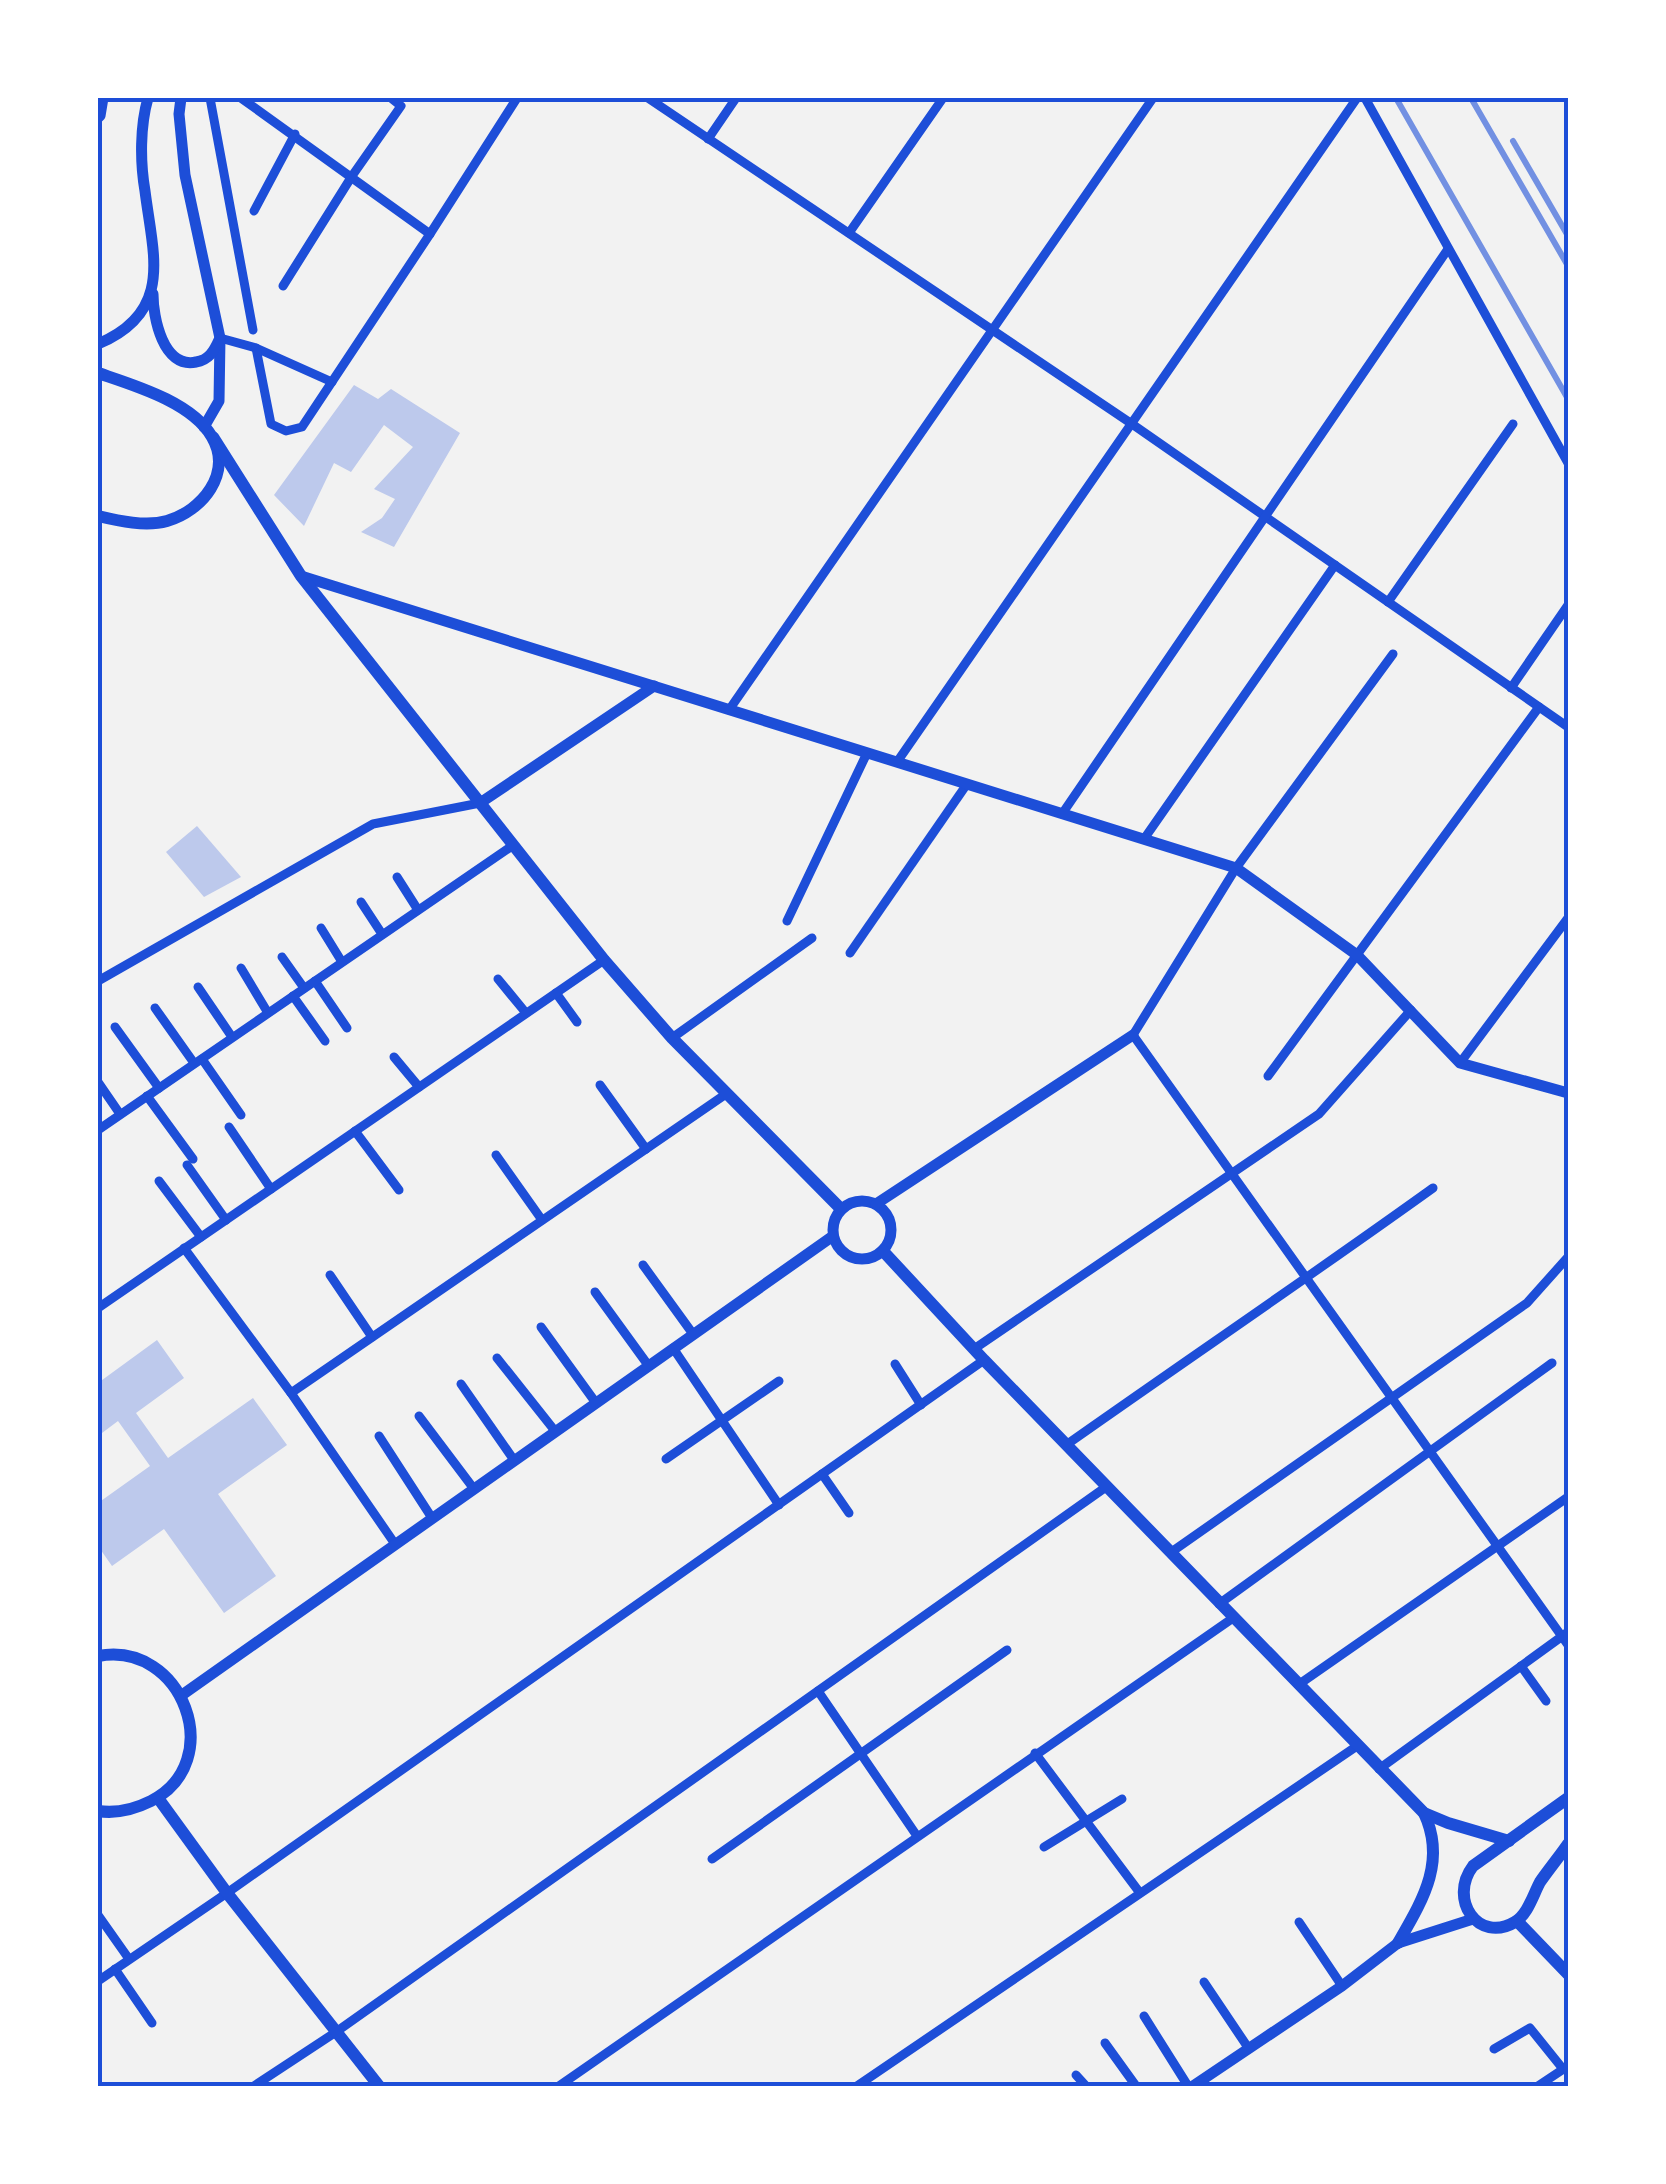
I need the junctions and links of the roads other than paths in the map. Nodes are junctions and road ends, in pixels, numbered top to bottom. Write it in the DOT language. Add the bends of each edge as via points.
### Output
graph roads {
  1 [pos="104,98"];
  2 [pos="148,98"];
  3 [pos="181,98"];
  4 [pos="210,98"];
  5 [pos="242,98"];
  6 [pos="391,98"];
  7 [pos="517,98"];
  8 [pos="648,98"];
  9 [pos="736,98"];
  10 [pos="942,98"];
  11 [pos="1152,98"];
  12 [pos="1361,98"];
  13 [pos="98,119"];
  14 [pos="295,134"];
  15 [pos="708,138"];
  16 [pos="352,176"];
  17 [pos="254,211"];
  18 [pos="430,234"];
  19 [pos="849,234"];
  20 [pos="1448,249"];
  21 [pos="153,284"];
  22 [pos="283,286"];
  23 [pos="253,330"];
  24 [pos="992,330"];
  25 [pos="220,338"];
  26 [pos="98,344"];
  27 [pos="256,348"];
  28 [pos="98,372"];
  29 [pos="332,382"];
  30 [pos="1132,424"];
  31 [pos="1513,424"];
  32 [pos="209,432"];
  33 [pos="1568,463"];
  34 [pos="98,516"];
  35 [pos="1265,516"];
  36 [pos="1335,566"];
  37 [pos="301,576"];
  38 [pos="1388,602"];
  39 [pos="1568,605"];
  40 [pos="1393,654"];
  41 [pos="654,686"];
  42 [pos="1511,688"];
  43 [pos="1539,707"];
  44 [pos="729,710"];
  45 [pos="1568,728"];
  46 [pos="867,752"];
  47 [pos="897,762"];
  48 [pos="967,784"];
  49 [pos="480,803"];
  50 [pos="1062,814"];
  51 [pos="1144,840"];
  52 [pos="512,846"];
  53 [pos="1236,868"];
  54 [pos="397,877"];
  55 [pos="361,902"];
  56 [pos="418,910"];
  57 [pos="1568,918"];
  58 [pos="787,921"];
  59 [pos="321,928"];
  60 [pos="382,934"];
  61 [pos="812,938"];
  62 [pos="850,952"];
  63 [pos="1357,956"];
  64 [pos="282,957"];
  65 [pos="604,960"];
  66 [pos="342,962"];
  67 [pos="241,968"];
  68 [pos="498,979"];
  69 [pos="98,981"];
  70 [pos="315,981"];
  71 [pos="198,987"];
  72 [pos="304,988"];
  73 [pos="556,993"];
  74 [pos="293,996"];
  75 [pos="154,1008"];
  76 [pos="1410,1010"];
  77 [pos="268,1013"];
  78 [pos="526,1014"];
  79 [pos="576,1022"];
  80 [pos="115,1027"];
  81 [pos="347,1028"];
  82 [pos="1133,1034"];
  83 [pos="232,1037"];
  84 [pos="672,1038"];
  85 [pos="324,1041"];
  86 [pos="394,1057"];
  87 [pos="198,1061"];
  88 [pos="1460,1064"];
  89 [pos="1268,1076"];
  90 [pos="98,1082"];
  91 [pos="600,1085"];
  92 [pos="419,1087"];
  93 [pos="159,1088"];
  94 [pos="1568,1093"];
  95 [pos="726,1094"];
  96 [pos="147,1096"];
  97 [pos="120,1114"];
  98 [pos="241,1115"];
  99 [pos="229,1127"];
  100 [pos="98,1130"];
  101 [pos="355,1131"];
  102 [pos="646,1149"];
  103 [pos="496,1155"];
  104 [pos="1232,1174"];
  105 [pos="159,1180"];
  106 [pos="1433,1188"];
  107 [pos="272,1189"];
  108 [pos="399,1190"];
  109 [pos="876,1204"];
  110 [pos="841,1209"];
  111 [pos="226,1220"];
  112 [pos="542,1220"];
  113 [pos="833,1236"];
  114 [pos="202,1237"];
  115 [pos="184,1248"];
  116 [pos="883,1252"];
  117 [pos="1568,1257"];
  118 [pos="643,1265"];
  119 [pos="330,1275"];
  120 [pos="1307,1278"];
  121 [pos="595,1292"];
  122 [pos="98,1308"];
  123 [pos="541,1327"];
  124 [pos="693,1334"];
  125 [pos="372,1337"];
  126 [pos="673,1348"];
  127 [pos="974,1350"];
  128 [pos="497,1358"];
  129 [pos="984,1360"];
  130 [pos="1552,1363"];
  131 [pos="894,1364"];
  132 [pos="648,1365"];
  133 [pos="779,1381"];
  134 [pos="461,1384"];
  135 [pos="291,1393"];
  136 [pos="1392,1397"];
  137 [pos="596,1402"];
  138 [pos="921,1405"];
  139 [pos="419,1416"];
  140 [pos="722,1420"];
  141 [pos="555,1431"];
  142 [pos="379,1436"];
  143 [pos="1066,1445"];
  144 [pos="1430,1450"];
  145 [pos="666,1459"];
  146 [pos="514,1460"];
  147 [pos="822,1474"];
  148 [pos="1106,1487"];
  149 [pos="474,1489"];
  150 [pos="1568,1497"];
  151 [pos="779,1504"];
  152 [pos="849,1513"];
  153 [pos="432,1518"];
  154 [pos="395,1544"];
  155 [pos="1498,1546"];
  156 [pos="1170,1553"];
  157 [pos="1220,1604"];
  158 [pos="1233,1618"];
  159 [pos="1566,1638"];
  160 [pos="1006,1650"];
  161 [pos="98,1656"];
  162 [pos="1521,1666"];
  163 [pos="1298,1685"];
  164 [pos="818,1691"];
  165 [pos="182,1696"];
  166 [pos="1546,1701"];
  167 [pos="1356,1746"];
  168 [pos="1036,1753"];
  169 [pos="860,1754"];
  170 [pos="1379,1769"];
  171 [pos="158,1798"];
  172 [pos="1122,1799"];
  173 [pos="1564,1801"];
  174 [pos="98,1811"];
  175 [pos="1424,1813"];
  176 [pos="1086,1821"];
  177 [pos="917,1836"];
  178 [pos="1510,1841"];
  179 [pos="1568,1844"];
  180 [pos="1044,1847"];
  181 [pos="712,1859"];
  182 [pos="227,1893"];
  183 [pos="1140,1894"];
  184 [pos="98,1915"];
  185 [pos="1473,1919"];
  186 [pos="1516,1921"];
  187 [pos="1299,1922"];
  188 [pos="1398,1943"];
  189 [pos="129,1960"];
  190 [pos="115,1969"];
  191 [pos="1568,1974"];
  192 [pos="98,1981"];
  193 [pos="1204,1982"];
  194 [pos="1342,1986"];
  195 [pos="1144,2016"];
  196 [pos="152,2023"];
  197 [pos="336,2032"];
  198 [pos="1105,2043"];
  199 [pos="1249,2048"];
  200 [pos="1494,2050"];
  201 [pos="1566,2068"];
  202 [pos="1076,2075"];
  203 [pos="254,2086"];
  204 [pos="378,2086"];
  205 [pos="559,2086"];
  206 [pos="857,2086"];
  207 [pos="1086,2086"];
  208 [pos="1136,2086"];
  209 [pos="1191,2086"];
  210 [pos="1538,2086"];
  1 -- 13 [label="street"];
  2 -- 21 [label="street" via="144,187 156,257"];
  3 -- 25 [label="street" via="185,175"];
  4 -- 23 [label="street"];
  5 -- 14 [label="street"];
  6 -- 16 [label="street" via="401,106"];
  7 -- 18 [label="street"];
  8 -- 15 [label="street"];
  9 -- 15 [label="street"];
  10 -- 19 [label="street"];
  11 -- 24 [label="street"];
  12 -- 20 [label="street"];
  12 -- 30 [label="street"];
  14 -- 16 [label="street"];
  14 -- 17 [label="street"];
  15 -- 19 [label="street"];
  16 -- 18 [label="street"];
  16 -- 22 [label="street"];
  18 -- 29 [label="street"];
  19 -- 24 [label="street"];
  20 -- 33 [label="street"];
  20 -- 35 [label="street"];
  21 -- 25 [label="street" via="153,314 175,358 203,361"];
  21 -- 26 [label="street" via="128,327"];
  24 -- 30 [label="street"];
  24 -- 44 [label="street"];
  25 -- 27 [label="street"];
  25 -- 32 [label="street" via="218,401"];
  27 -- 29 [label="street"];
  27 -- 29 [label="street" via="272,424 286,431 302,427"];
  28 -- 32 [label="main road" via="177,405"];
  30 -- 35 [label="street"];
  30 -- 47 [label="street"];
  31 -- 38 [label="street"];
  32 -- 34 [label="main road" via="217,476 193,508 154,523"];
  32 -- 37 [label="main road"];
  35 -- 36 [label="street"];
  35 -- 50 [label="street"];
  36 -- 38 [label="street"];
  36 -- 51 [label="street"];
  37 -- 41 [label="street"];
  37 -- 49 [label="main road"];
  38 -- 42 [label="street"];
  39 -- 42 [label="street"];
  40 -- 53 [label="street"];
  41 -- 44 [label="street"];
  41 -- 49 [label="street"];
  42 -- 43 [label="street"];
  43 -- 45 [label="street"];
  43 -- 63 [label="street"];
  44 -- 46 [label="street"];
  46 -- 47 [label="street"];
  46 -- 58 [label="street"];
  47 -- 48 [label="street"];
  48 -- 50 [label="street"];
  48 -- 62 [label="street"];
  49 -- 52 [label="main road"];
  49 -- 69 [label="street" via="373,824"];
  50 -- 51 [label="street"];
  51 -- 53 [label="street"];
  52 -- 56 [label="street"];
  52 -- 65 [label="main road"];
  53 -- 63 [label="street"];
  53 -- 82 [label="street"];
  54 -- 56 [label="street"];
  55 -- 60 [label="street"];
  56 -- 60 [label="street"];
  57 -- 88 [label="street"];
  59 -- 66 [label="street"];
  60 -- 66 [label="street"];
  61 -- 84 [label="street"];
  63 -- 76 [label="street"];
  63 -- 89 [label="street"];
  64 -- 72 [label="street"];
  65 -- 73 [label="street"];
  65 -- 84 [label="main road"];
  66 -- 70 [label="street"];
  67 -- 77 [label="street"];
  68 -- 78 [label="street"];
  70 -- 72 [label="street"];
  70 -- 81 [label="street"];
  71 -- 83 [label="street"];
  72 -- 74 [label="street"];
  73 -- 78 [label="street"];
  73 -- 79 [label="street"];
  74 -- 77 [label="street"];
  74 -- 85 [label="street"];
  75 -- 87 [label="street"];
  76 -- 88 [label="street"];
  76 -- 104 [label="street" via="1320,1114"];
  77 -- 83 [label="street"];
  78 -- 92 [label="street"];
  80 -- 93 [label="street"];
  82 -- 104 [label="street"];
  82 -- 109 [label="street"];
  83 -- 87 [label="street"];
  84 -- 95 [label="main road"];
  86 -- 92 [label="street"];
  87 -- 93 [label="street"];
  87 -- 98 [label="street"];
  88 -- 94 [label="street"];
  90 -- 97 [label="street"];
  91 -- 102 [label="street"];
  92 -- 101 [label="street"];
  93 -- 96 [label="street"];
  95 -- 102 [label="street"];
  95 -- 110 [label="main road"];
  96 -- 97 [label="street"];
  96 -- 111 [label="street"];
  97 -- 100 [label="street"];
  99 -- 107 [label="street"];
  101 -- 107 [label="street"];
  101 -- 108 [label="street"];
  102 -- 112 [label="street"];
  103 -- 112 [label="street"];
  104 -- 120 [label="street"];
  104 -- 127 [label="street"];
  105 -- 114 [label="street"];
  106 -- 120 [label="street"];
  107 -- 111 [label="street"];
  109 -- 110 [label="street" via="864,1200"];
  109 -- 116 [label="street" via="892,1226"];
  110 -- 113 [label="street"];
  111 -- 114 [label="street"];
  112 -- 125 [label="street"];
  113 -- 116 [label="street" via="853,1258"];
  113 -- 124 [label="street"];
  114 -- 115 [label="street"];
  115 -- 122 [label="street"];
  115 -- 135 [label="street"];
  116 -- 127 [label="main road"];
  117 -- 136 [label="street" via="1527,1302"];
  118 -- 124 [label="street"];
  119 -- 125 [label="street"];
  120 -- 136 [label="street"];
  120 -- 143 [label="street"];
  121 -- 132 [label="street"];
  123 -- 137 [label="street"];
  124 -- 126 [label="street"];
  125 -- 135 [label="street"];
  126 -- 132 [label="street"];
  126 -- 140 [label="street"];
  127 -- 129 [label="main road"];
  128 -- 141 [label="street"];
  129 -- 138 [label="street"];
  129 -- 143 [label="main road"];
  130 -- 144 [label="street"];
  131 -- 138 [label="street"];
  132 -- 137 [label="street"];
  133 -- 140 [label="street"];
  134 -- 146 [label="street"];
  135 -- 154 [label="street"];
  136 -- 144 [label="street"];
  136 -- 156 [label="street"];
  137 -- 141 [label="street"];
  138 -- 147 [label="street"];
  139 -- 149 [label="street"];
  140 -- 145 [label="street"];
  140 -- 151 [label="street"];
  141 -- 146 [label="street"];
  142 -- 153 [label="street"];
  143 -- 148 [label="main road"];
  144 -- 155 [label="street"];
  144 -- 157 [label="street"];
  146 -- 149 [label="street"];
  147 -- 151 [label="street"];
  147 -- 152 [label="street"];
  148 -- 156 [label="main road"];
  148 -- 164 [label="street"];
  149 -- 153 [label="street"];
  150 -- 155 [label="street"];
  151 -- 182 [label="street"];
  153 -- 154 [label="street"];
  154 -- 165 [label="street"];
  155 -- 159 [label="street"];
  155 -- 163 [label="street"];
  156 -- 157 [label="main road"];
  157 -- 158 [label="main road"];
  158 -- 163 [label="main road"];
  158 -- 168 [label="street"];
  159 -- 162 [label="street"];
  160 -- 169 [label="street"];
  161 -- 165 [label="main road" via="149,1663"];
  162 -- 166 [label="street"];
  162 -- 170 [label="street"];
  163 -- 167 [label="main road"];
  164 -- 169 [label="street"];
  164 -- 197 [label="street"];
  165 -- 171 [label="main road" via="191,1740 186,1762"];
  167 -- 170 [label="main road"];
  167 -- 183 [label="street"];
  168 -- 176 [label="street"];
  168 -- 177 [label="street"];
  169 -- 177 [label="street"];
  169 -- 181 [label="street"];
  170 -- 175 [label="main road"];
  171 -- 174 [label="main road" via="135,1809"];
  171 -- 182 [label="main road"];
  172 -- 176 [label="street"];
  173 -- 178 [label="main road"];
  175 -- 178 [label="main road"];
  175 -- 188 [label="main road" via="1434,1853 1427,1892"];
  176 -- 180 [label="street"];
  176 -- 183 [label="street"];
  177 -- 205 [label="street"];
  178 -- 185 [label="main road" via="1466,1876 1465,1909"];
  179 -- 186 [label="main road"];
  182 -- 189 [label="street"];
  182 -- 197 [label="main road"];
  183 -- 206 [label="street"];
  184 -- 189 [label="street"];
  185 -- 186 [label="main road" via="1502,1927"];
  185 -- 188 [label="street"];
  186 -- 191 [label="main road"];
  187 -- 194 [label="street"];
  188 -- 194 [label="street"];
  189 -- 190 [label="street"];
  190 -- 192 [label="street"];
  190 -- 196 [label="street"];
  193 -- 199 [label="street"];
  194 -- 199 [label="street"];
  195 -- 209 [label="street"];
  197 -- 203 [label="street"];
  197 -- 204 [label="main road"];
  198 -- 208 [label="street"];
  199 -- 209 [label="street"];
  200 -- 201 [label="street" via="1530,2028"];
  201 -- 210 [label="street"];
  202 -- 207 [label="street"];
}
